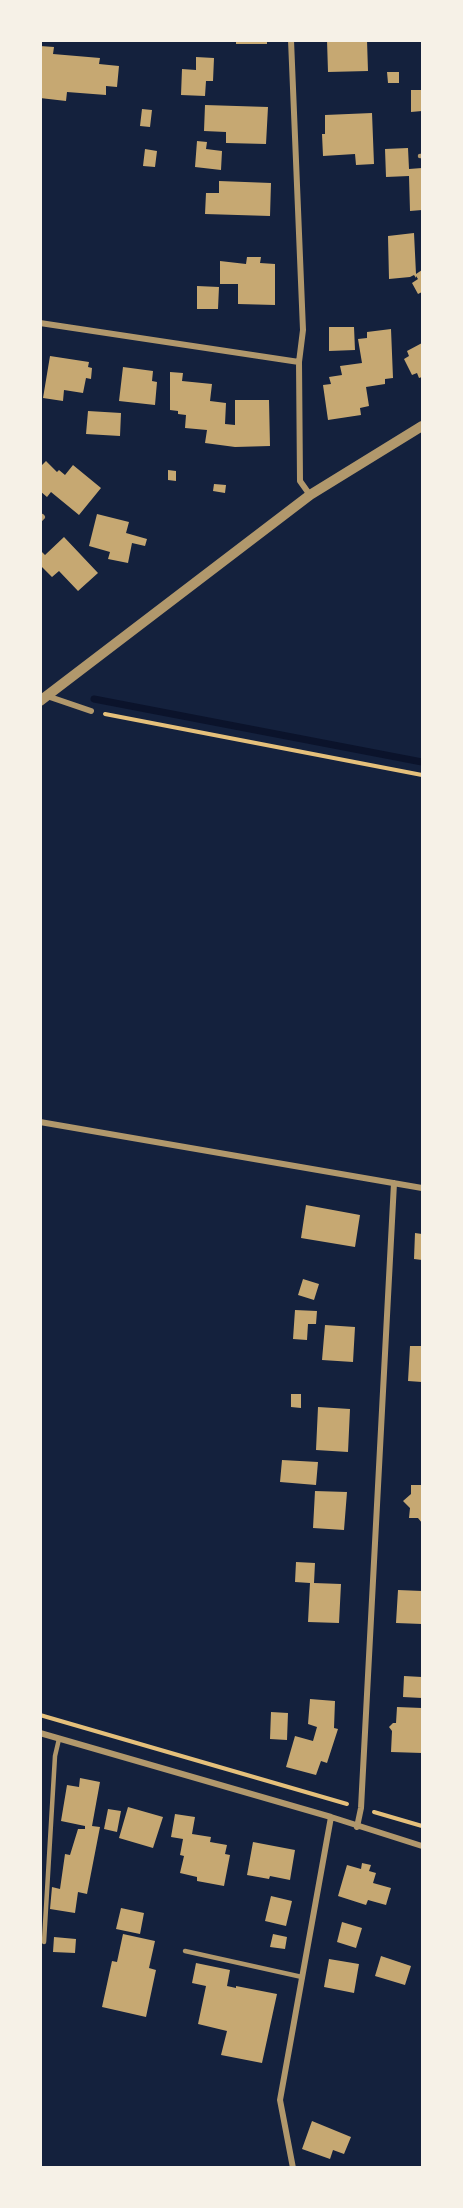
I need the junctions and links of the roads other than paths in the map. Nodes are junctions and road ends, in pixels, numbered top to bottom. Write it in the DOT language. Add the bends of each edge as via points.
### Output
graph roads {
  1 [pos="291,40"];
  2 [pos="40,322"];
  3 [pos="299,362"];
  4 [pos="423,426"];
  5 [pos="310,495"];
  6 [pos="44,699"];
  7 [pos="91,711"];
  8 [pos="40,1122"];
  9 [pos="394,1183"];
  10 [pos="423,1188"];
  11 [pos="40,1733"];
  12 [pos="58,1739"];
  13 [pos="331,1817"];
  14 [pos="357,1827"];
  15 [pos="423,1846"];
  16 [pos="44,1942"];
  17 [pos="185,1951"];
  18 [pos="302,1977"];
  19 [pos="293,2168"];
  1 -- 3 [label="street" via="303,330"];
  2 -- 3 [label="street"];
  3 -- 5 [label="street" via="300,481"];
  4 -- 5 [label="street"];
  5 -- 6 [label="street"];
  6 -- 7 [label="street"];
  8 -- 9 [label="street"];
  9 -- 10 [label="street"];
  9 -- 14 [label="street"];
  11 -- 12 [label="street"];
  12 -- 13 [label="street"];
  12 -- 16 [label="lane"];
  13 -- 14 [label="street"];
  13 -- 18 [label="street"];
  14 -- 15 [label="street"];
  17 -- 18 [label="lane"];
  18 -- 19 [label="street" via="280,2100"];
}
